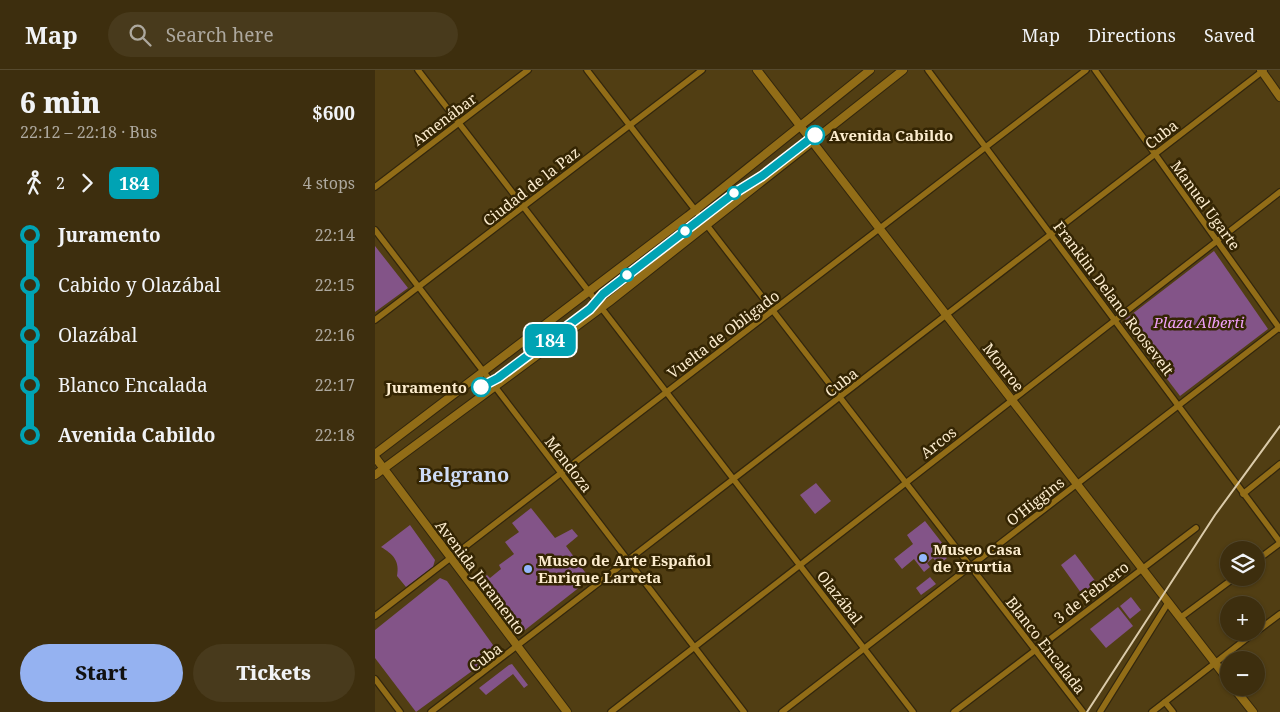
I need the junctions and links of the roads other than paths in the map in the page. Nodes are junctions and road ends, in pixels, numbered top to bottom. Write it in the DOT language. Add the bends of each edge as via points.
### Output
graph roads {
  1 [pos="418,70"];
  2 [pos="528,70"];
  3 [pos="587,70"];
  4 [pos="701,70"];
  5 [pos="757,70"];
  6 [pos="869,70"];
  7 [pos="903,70"];
  8 [pos="927,70"];
  9 [pos="1086,70"];
  10 [pos="1095,70"];
  11 [pos="1263,70"];
  12 [pos="1280,97"];
  13 [pos="460,122"];
  14 [pos="629,125"];
  15 [pos="801,127"];
  16 [pos="813,143"];
  17 [pos="986,147"];
  18 [pos="1154,154"];
  19 [pos="375,187"];
  20 [pos="1280,192"];
  21 [pos="524,207"];
  22 [pos="694,211"];
  23 [pos="707,226"];
  24 [pos="879,229"];
  25 [pos="375,230"];
  26 [pos="1050,235"];
  27 [pos="1216,241"];
  28 [pos="419,287"];
  29 [pos="589,290"];
  30 [pos="602,307"];
  31 [pos="773,312"];
  32 [pos="947,316"];
  33 [pos="375,320"];
  34 [pos="1114,320"];
  35 [pos="1280,328"];
  36 [pos="481,372"];
  37 [pos="494,388"];
  38 [pos="667,392"];
  39 [pos="841,398"];
  40 [pos="1013,400"];
  41 [pos="1179,405"];
  42 [pos="376,457"];
  43 [pos="1280,464"];
  44 [pos="384,469"];
  45 [pos="561,474"];
  46 [pos="375,475"];
  47 [pos="733,480"];
  48 [pos="906,483"];
  49 [pos="1077,484"];
  50 [pos="1243,494"];
  51 [pos="1196,528"];
  52 [pos="1280,542"];
  53 [pos="1265,554"];
  54 [pos="451,560"];
  55 [pos="627,561"];
  56 [pos="799,564"];
  57 [pos="970,567"];
  58 [pos="1141,568"];
  59 [pos="1223,586"];
  60 [pos="1168,603"];
  61 [pos="1280,614"];
  62 [pos="375,616"];
  63 [pos="1180,618"];
  64 [pos="1265,625"];
  65 [pos="1244,641"];
  66 [pos="518,648"];
  67 [pos="693,648"];
  68 [pos="864,648"];
  69 [pos="1035,651"];
  70 [pos="1215,663"];
  71 [pos="1220,669"];
  72 [pos="375,679"];
  73 [pos="1240,696"];
  74 [pos="1165,702"];
  75 [pos="1079,711"];
  76 [pos="400,712"];
  77 [pos="431,712"];
  78 [pos="567,712"];
  79 [pos="611,712"];
  80 [pos="744,712"];
  81 [pos="782,712"];
  82 [pos="913,712"];
  83 [pos="954,712"];
  84 [pos="1100,712"];
  85 [pos="1152,712"];
  86 [pos="1173,712"];
  87 [pos="1253,712"];
  1 -- 13 [label="street, Olazábal"];
  2 -- 13 [label="street, Amenábar"];
  3 -- 14 [label="street, Blanco Encalada"];
  4 -- 14 [label="street, Ciudad de la Paz"];
  5 -- 15 [label="main road, Monroe"];
  6 -- 15 [label="main road"];
  7 -- 16 [label="main road"];
  8 -- 17 [label="street, Franklin Delano Roosevelt"];
  9 -- 17 [label="street, Vuelta de Obligado"];
  10 -- 18 [label="street, Manuel Ugarte"];
  11 -- 12 [label="main road"];
  11 -- 18 [label="street, Cuba"];
  13 -- 19 [label="street, Amenábar"];
  13 -- 21 [label="street, Olazábal"];
  14 -- 21 [label="street, Ciudad de la Paz"];
  14 -- 22 [label="street, Blanco Encalada"];
  15 -- 16 [label="main road, Monroe"];
  15 -- 22 [label="main road"];
  16 -- 23 [label="main road"];
  16 -- 24 [label="main road, Monroe"];
  17 -- 24 [label="street, Vuelta de Obligado"];
  17 -- 26 [label="street, Franklin Delano Roosevelt"];
  18 -- 26 [label="street, Cuba"];
  18 -- 27 [label="street, Manuel Ugarte"];
  20 -- 27 [label="street, Arcos"];
  21 -- 28 [label="street, Ciudad de la Paz"];
  21 -- 29 [label="street, Olazábal"];
  22 -- 23 [label="street, Blanco Encalada"];
  22 -- 29 [label="main road"];
  23 -- 30 [label="main road"];
  23 -- 31 [label="street, Blanco Encalada"];
  24 -- 31 [label="street, Vuelta de Obligado"];
  24 -- 32 [label="main road, Monroe"];
  25 -- 28 [label="street, Mendoza"];
  26 -- 32 [label="street, Cuba"];
  26 -- 34 [label="street, Franklin Delano Roosevelt"];
  27 -- 34 [label="street, Arcos"];
  27 -- 35 [label="street, Manuel Ugarte"];
  28 -- 33 [label="street, Ciudad de la Paz"];
  28 -- 36 [label="street, Mendoza"];
  29 -- 30 [label="street, Olazábal"];
  29 -- 36 [label="main road"];
  30 -- 37 [label="main road"];
  30 -- 38 [label="street, Olazábal"];
  31 -- 38 [label="street, Vuelta de Obligado"];
  31 -- 39 [label="street, Blanco Encalada"];
  32 -- 39 [label="street, Cuba"];
  32 -- 40 [label="main road, Monroe"];
  34 -- 40 [label="street, Arcos"];
  34 -- 41 [label="street, Franklin Delano Roosevelt"];
  35 -- 41 [label="street, O'Higgins"];
  36 -- 37 [label="street, Mendoza"];
  36 -- 42 [label="main road"];
  37 -- 44 [label="main road"];
  37 -- 45 [label="street, Mendoza"];
  38 -- 45 [label="street, Vuelta de Obligado"];
  38 -- 47 [label="street, Olazábal"];
  39 -- 47 [label="street, Cuba"];
  39 -- 48 [label="street, Blanco Encalada"];
  40 -- 48 [label="street, Arcos"];
  40 -- 49 [label="main road, Monroe"];
  41 -- 49 [label="street, O'Higgins"];
  41 -- 50 [label="street, Franklin Delano Roosevelt"];
  42 -- 44 [label="main road, Avenida Juramento"];
  43 -- 50 [label="street"];
  44 -- 46 [label="main road"];
  44 -- 54 [label="main road, Avenida Juramento"];
  45 -- 54 [label="street, Vuelta de Obligado"];
  45 -- 55 [label="street, Mendoza"];
  47 -- 55 [label="street, Cuba"];
  47 -- 56 [label="street, Olazábal"];
  48 -- 56 [label="street, Arcos"];
  48 -- 57 [label="street, Blanco Encalada"];
  49 -- 57 [label="street, O'Higgins"];
  49 -- 58 [label="main road, Monroe"];
  50 -- 52 [label="street, Franklin Delano Roosevelt"];
  51 -- 58 [label="street, 3 de Febrero"];
  52 -- 53 [label="street"];
  54 -- 62 [label="street, Vuelta de Obligado"];
  54 -- 66 [label="main road, Avenida Juramento"];
  55 -- 66 [label="street, Cuba"];
  55 -- 67 [label="street, Mendoza"];
  56 -- 67 [label="street, Arcos"];
  56 -- 68 [label="street, Olazábal"];
  57 -- 68 [label="street, O'Higgins"];
  57 -- 69 [label="street, Blanco Encalada"];
  58 -- 60 [label="main road, Monroe"];
  58 -- 69 [label="street, 3 de Febrero"];
  59 -- 63 [label="street"];
  60 -- 63 [label="main road, Monroe"];
  60 -- 84 [label="street"];
  61 -- 64 [label="street"];
  63 -- 70 [label="main road, Monroe"];
  65 -- 70 [label="street"];
  66 -- 77 [label="street, Cuba"];
  66 -- 78 [label="main road, Avenida Juramento"];
  67 -- 79 [label="street, Arcos"];
  67 -- 80 [label="street, Mendoza"];
  68 -- 81 [label="street, O'Higgins"];
  68 -- 82 [label="street, Olazábal"];
  69 -- 75 [label="street, Blanco Encalada"];
  69 -- 83 [label="street, 3 de Febrero"];
  70 -- 71 [label="main road, Monroe"];
  70 -- 74 [label="street"];
  72 -- 76 [label="street"];
  73 -- 87 [label="main road"];
  74 -- 85 [label="street"];
  74 -- 86 [label="street"];
}
